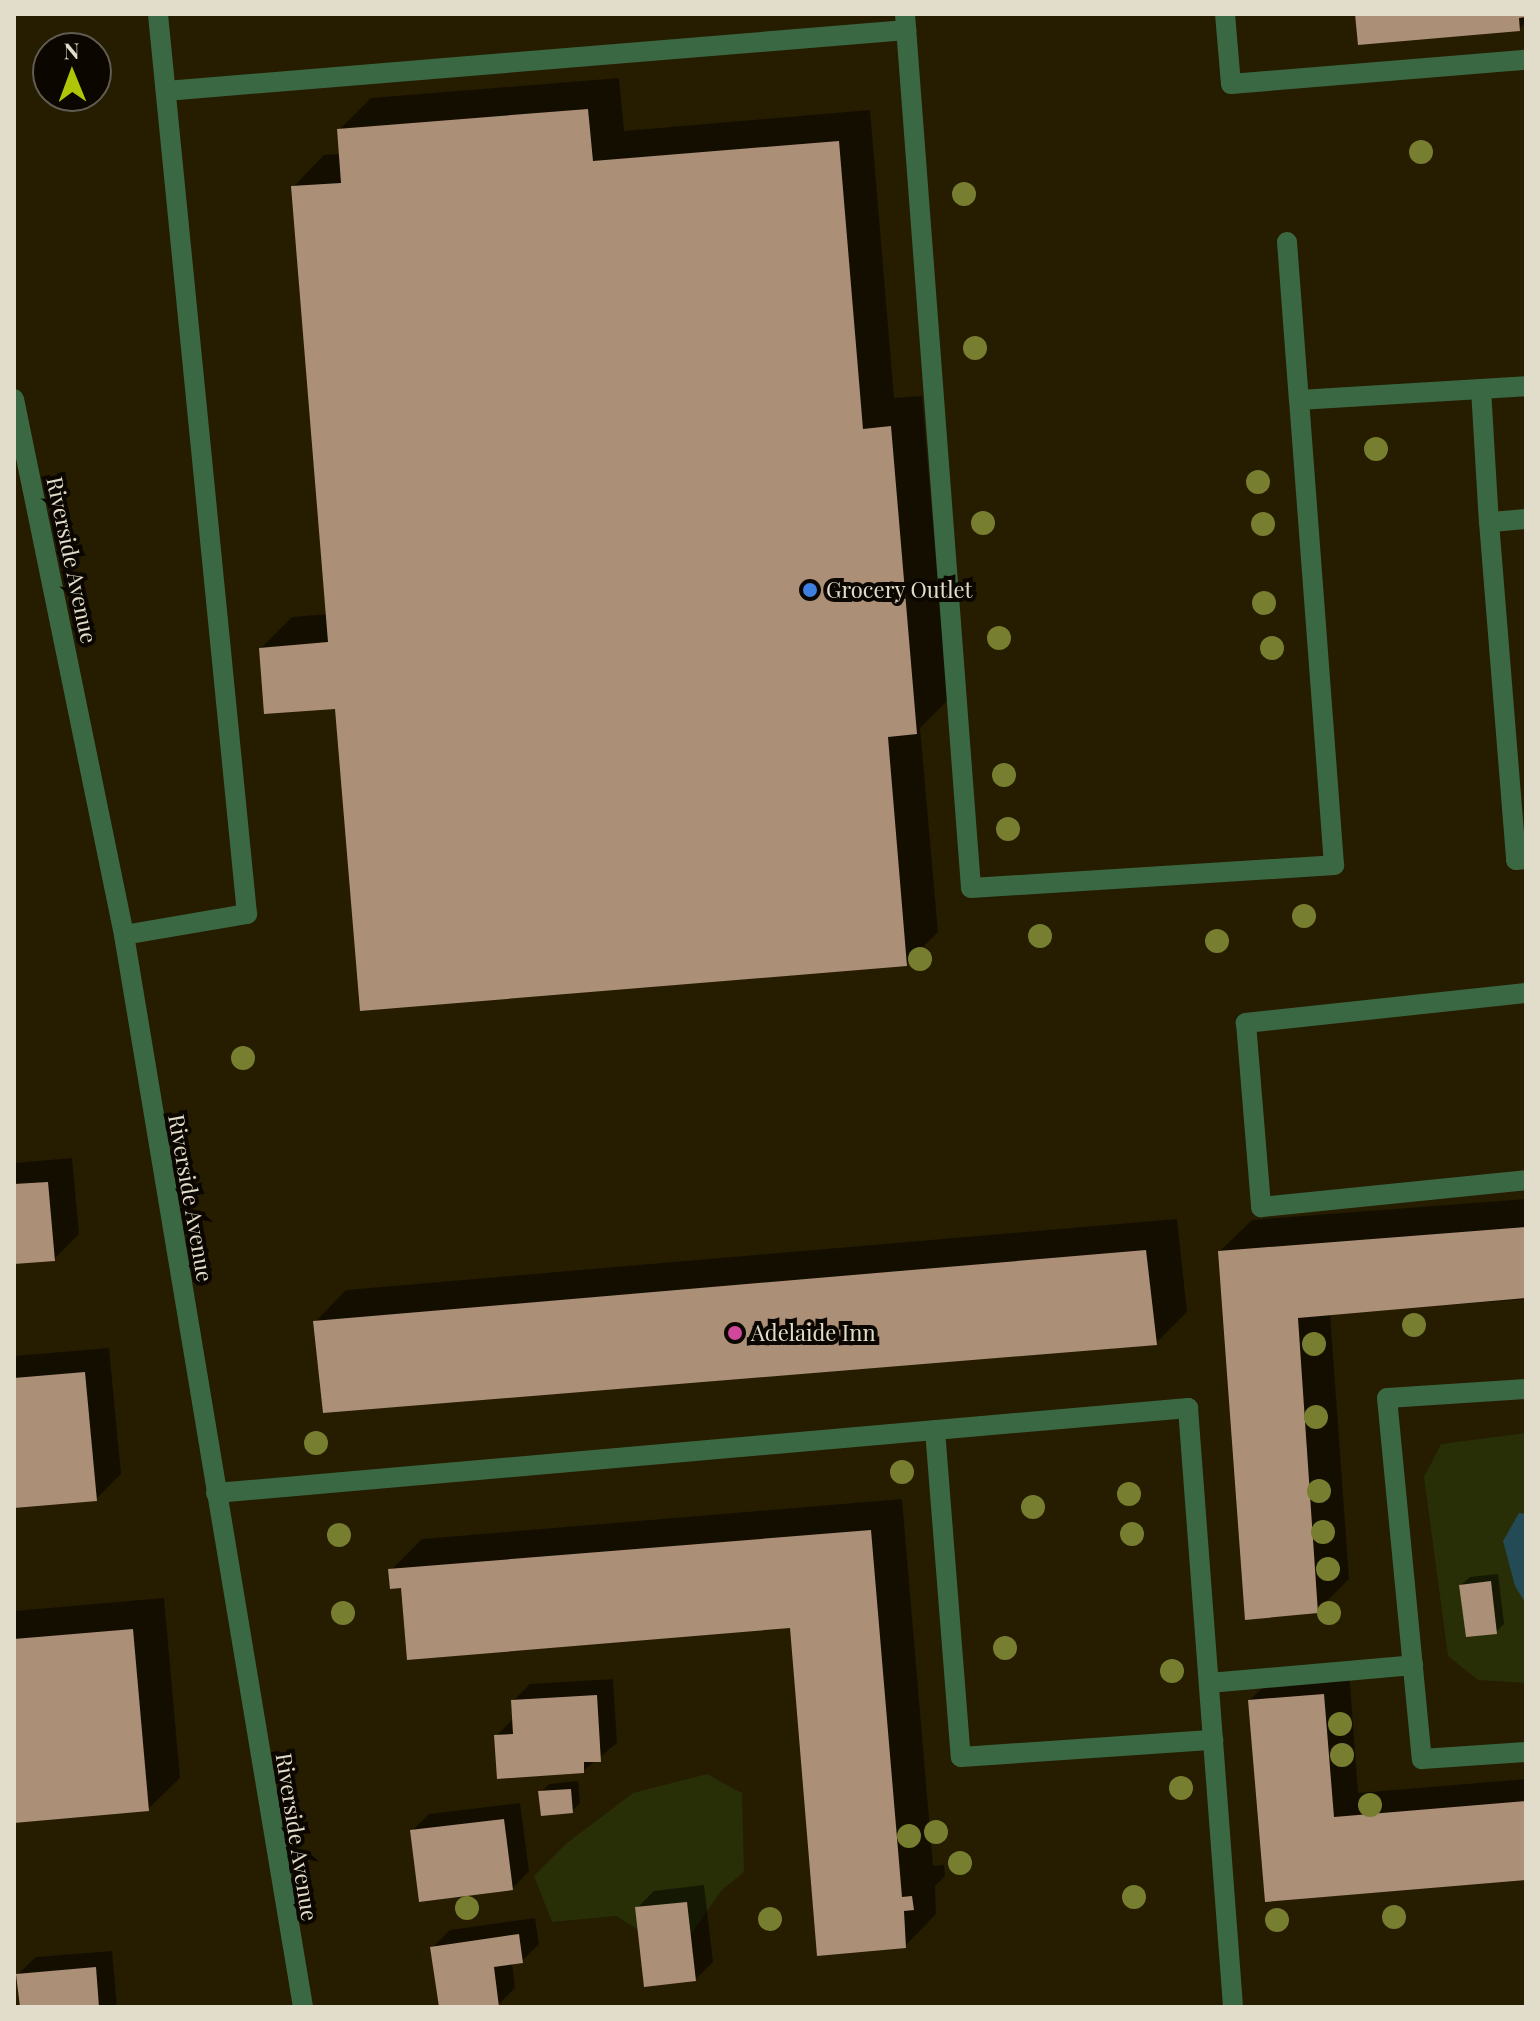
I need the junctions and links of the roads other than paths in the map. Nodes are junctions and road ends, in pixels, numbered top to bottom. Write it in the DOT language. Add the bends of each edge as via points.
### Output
graph roads {
  1 [pos="158,14"];
  2 [pos="1225,14"];
  3 [pos="905,22"];
  4 [pos="1526,60"];
  5 [pos="166,91"];
  6 [pos="1287,242"];
  7 [pos="1526,386"];
  8 [pos="1481,389"];
  9 [pos="14,399"];
  10 [pos="1299,400"];
  11 [pos="1526,519"];
  12 [pos="1489,522"];
  13 [pos="1526,859"];
  14 [pos="124,935"];
  15 [pos="1526,993"];
  16 [pos="1526,1180"];
  17 [pos="1526,1389"];
  18 [pos="935,1430"];
  19 [pos="216,1493"];
  20 [pos="1413,1665"];
  21 [pos="1209,1683"];
  22 [pos="1213,1740"];
  23 [pos="1526,1752"];
  24 [pos="303,2007"];
  25 [pos="1233,2007"];
  1 -- 5 [label="street"];
  2 -- 4 [label="street" via="1231,84"];
  3 -- 5 [label="street"];
  3 -- 10 [label="street" via="971,888 1334,865"];
  5 -- 14 [label="street" via="247,914"];
  6 -- 10 [label="street"];
  7 -- 8 [label="street"];
  8 -- 10 [label="street"];
  8 -- 12 [label="street"];
  9 -- 14 [label="street, Riverside Avenue"];
  11 -- 12 [label="street"];
  12 -- 13 [label="street" via="1516,860"];
  14 -- 19 [label="street, Riverside Avenue"];
  15 -- 16 [label="street" via="1246,1023 1261,1207"];
  17 -- 20 [label="street" via="1387,1398"];
  18 -- 19 [label="street"];
  18 -- 21 [label="street" via="1188,1408"];
  18 -- 22 [label="street" via="961,1757"];
  19 -- 24 [label="street, Riverside Avenue"];
  20 -- 21 [label="street"];
  20 -- 23 [label="street" via="1422,1759"];
  21 -- 22 [label="street"];
  22 -- 25 [label="street"];
}
